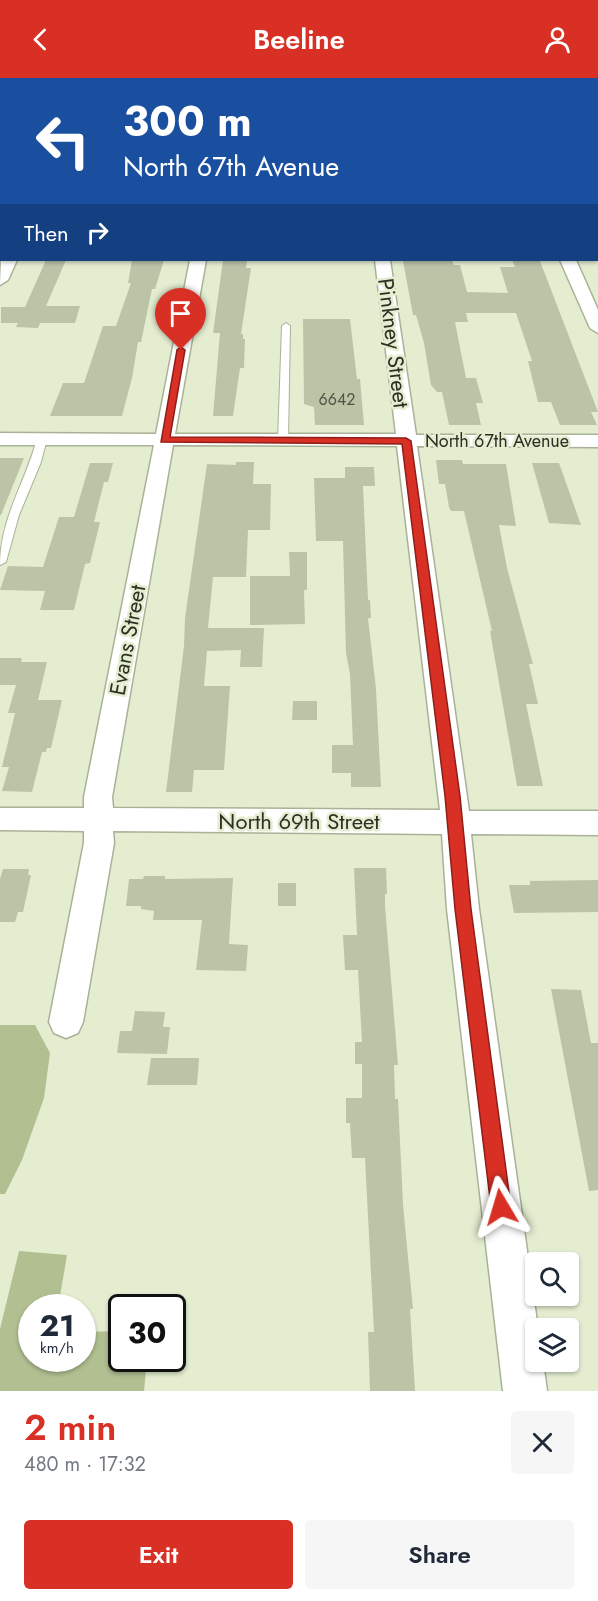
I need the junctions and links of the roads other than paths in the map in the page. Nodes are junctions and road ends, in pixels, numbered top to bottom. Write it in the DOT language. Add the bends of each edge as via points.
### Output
graph roads {
  1 [pos="9,261"];
  2 [pos="198,261"];
  3 [pos="383,261"];
  4 [pos="568,261"];
  5 [pos="0,280"];
  6 [pos="286,326"];
  7 [pos="598,327"];
  8 [pos="0,439"];
  9 [pos="42,439"];
  10 [pos="164,440"];
  11 [pos="283,440"];
  12 [pos="406,441"];
  13 [pos="598,441"];
  14 [pos="0,562"];
  15 [pos="0,819"];
  16 [pos="98,820"];
  17 [pos="454,822"];
  18 [pos="598,823"];
  19 [pos="66,1022"];
  20 [pos="525,1391"];
  1 -- 5 [label="street"];
  2 -- 10 [label="street, Evans Street"];
  3 -- 12 [label="street, Pinkney Street"];
  4 -- 7 [label="street"];
  6 -- 11 [label="lane"];
  8 -- 9 [label="street, North 67th Avenue"];
  9 -- 10 [label="street, North 67th Avenue"];
  9 -- 14 [label="lane"];
  10 -- 11 [label="street, North 67th Avenue"];
  10 -- 16 [label="street, Evans Street" via="98,797"];
  11 -- 12 [label="street, North 67th Avenue"];
  12 -- 13 [label="street, North 67th Avenue"];
  12 -- 17 [label="street, Pinkney Street"];
  15 -- 16 [label="street, North 69th Street"];
  16 -- 17 [label="street, North 69th Street"];
  16 -- 19 [label="street, Evans Street" via="99,843"];
  17 -- 18 [label="street, North 69th Street"];
  17 -- 20 [label="street, Pinkney Street"];
}
